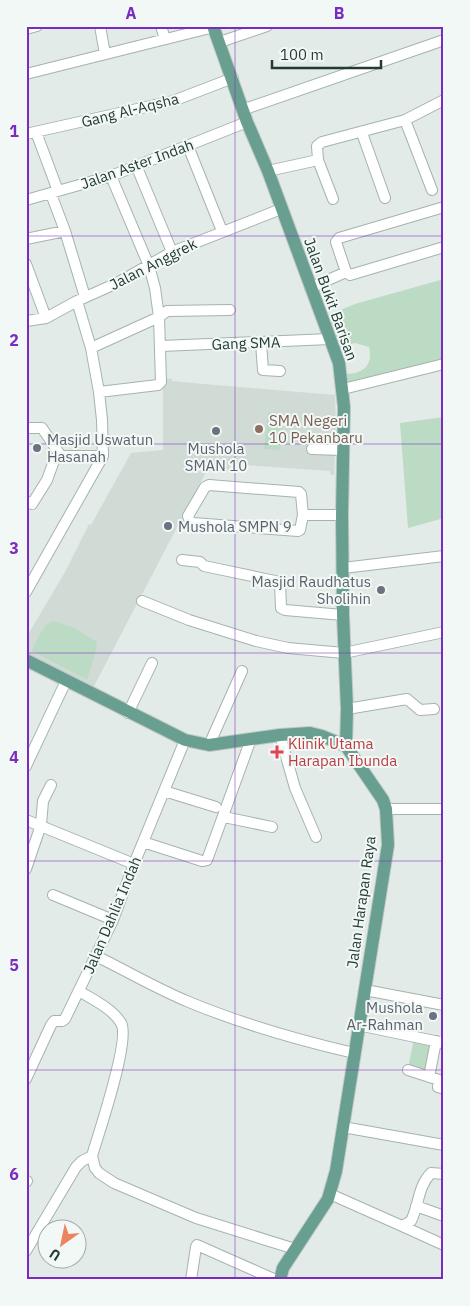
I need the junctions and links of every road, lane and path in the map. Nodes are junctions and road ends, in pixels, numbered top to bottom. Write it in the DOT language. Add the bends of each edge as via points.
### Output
graph roads {
  1 [pos="37,26"];
  2 [pos="100,26"];
  3 [pos="161,26"];
  4 [pos="214,27"];
  5 [pos="264,27"];
  6 [pos="26,29"];
  7 [pos="165,39"];
  8 [pos="444,40"];
  9 [pos="220,42"];
  10 [pos="105,54"];
  11 [pos="26,74"];
  12 [pos="233,78"];
  13 [pos="443,103"];
  14 [pos="244,116"];
  15 [pos="405,120"];
  16 [pos="31,133"];
  17 [pos="362,133"];
  18 [pos="188,146"];
  19 [pos="318,160"];
  20 [pos="136,165"];
  21 [pos="268,171"];
  22 [pos="111,176"];
  23 [pos="432,190"];
  24 [pos="55,192"];
  25 [pos="385,198"];
  26 [pos="333,199"];
  27 [pos="26,200"];
  28 [pos="444,207"];
  29 [pos="281,209"];
  30 [pos="65,231"];
  31 [pos="222,231"];
  32 [pos="26,238"];
  33 [pos="444,248"];
  34 [pos="172,252"];
  35 [pos="26,264"];
  36 [pos="149,266"];
  37 [pos="346,272"];
  38 [pos="310,288"];
  39 [pos="81,299"];
  40 [pos="230,310"];
  41 [pos="159,317"];
  42 [pos="46,318"];
  43 [pos="26,321"];
  44 [pos="330,339"];
  45 [pos="261,343"];
  46 [pos="161,346"];
  47 [pos="90,348"];
  48 [pos="444,364"];
  49 [pos="280,371"];
  50 [pos="343,389"];
  51 [pos="99,392"];
  52 [pos="26,428"];
  53 [pos="312,449"];
  54 [pos="342,450"];
  55 [pos="61,456"];
  56 [pos="102,456"];
  57 [pos="26,501"];
  58 [pos="303,515"];
  59 [pos="342,515"];
  60 [pos="444,556"];
  61 [pos="182,560"];
  62 [pos="343,568"];
  63 [pos="26,592"];
  64 [pos="142,601"];
  65 [pos="343,615"];
  66 [pos="444,632"];
  67 [pos="344,653"];
  68 [pos="26,660"];
  69 [pos="152,662"];
  70 [pos="242,671"];
  71 [pos="66,681"];
  72 [pos="347,709"];
  73 [pos="434,709"];
  74 [pos="128,713"];
  75 [pos="280,735"];
  76 [pos="251,739"];
  77 [pos="185,740"];
  78 [pos="209,745"];
  79 [pos="346,746"];
  80 [pos="26,766"];
  81 [pos="51,785"];
  82 [pos="164,791"];
  83 [pos="216,807"];
  84 [pos="386,809"];
  85 [pos="444,809"];
  86 [pos="224,817"];
  87 [pos="26,820"];
  88 [pos="41,825"];
  89 [pos="272,827"];
  90 [pos="316,837"];
  91 [pos="143,842"];
  92 [pos="27,864"];
  93 [pos="134,864"];
  94 [pos="53,895"];
  95 [pos="113,920"];
  96 [pos="96,956"];
  97 [pos="365,990"];
  98 [pos="79,991"];
  99 [pos="444,1004"];
  100 [pos="358,1025"];
  101 [pos="440,1042"];
  102 [pos="354,1053"];
  103 [pos="408,1070"];
  104 [pos="429,1077"];
  105 [pos="26,1078"];
  106 [pos="444,1089"];
  107 [pos="343,1127"];
  108 [pos="444,1145"];
  109 [pos="92,1156"];
  110 [pos="444,1174"];
  111 [pos="330,1194"];
  112 [pos="416,1206"];
  113 [pos="444,1216"];
  114 [pos="402,1226"];
  115 [pos="30,1236"];
  116 [pos="444,1245"];
  117 [pos="295,1249"];
  118 [pos="26,1251"];
  119 [pos="191,1280"];
  120 [pos="276,1280"];
  121 [pos="280,1280"];
  1 -- 6 [label="street"];
  2 -- 10 [label="street"];
  3 -- 7 [label="street"];
  4 -- 7 [label="street"];
  4 -- 9 [label="main road, Jalan Bukit Barisan"];
  5 -- 9 [label="street"];
  7 -- 10 [label="street"];
  8 -- 14 [label="street, Jalan Aster Indah"];
  9 -- 12 [label="main road, Jalan Bukit Barisan"];
  10 -- 11 [label="street"];
  12 -- 14 [label="main road, Jalan Bukit Barisan"];
  12 -- 16 [label="street, Gang Al-Aqsha" via="173,101"];
  13 -- 15 [label="street"];
  14 -- 18 [label="street, Jalan Aster Indah"];
  14 -- 21 [label="main road, Jalan Bukit Barisan"];
  15 -- 17 [label="street"];
  15 -- 23 [label="street"];
  16 -- 24 [label="street"];
  17 -- 19 [label="street" via="322,142 317,146"];
  17 -- 25 [label="street"];
  18 -- 20 [label="street, Jalan Aster Indah"];
  18 -- 31 [label="street"];
  19 -- 21 [label="street"];
  19 -- 26 [label="street"];
  20 -- 22 [label="street, Jalan Aster Indah"];
  20 -- 34 [label="street"];
  21 -- 29 [label="main road, Jalan Bukit Barisan"];
  22 -- 24 [label="street, Jalan Aster Indah"];
  22 -- 36 [label="street"];
  24 -- 27 [label="street, Jalan Aster Indah"];
  24 -- 30 [label="street"];
  28 -- 37 [label="street" via="339,238 336,242"];
  29 -- 31 [label="street, Jalan Anggrek"];
  29 -- 38 [label="main road, Jalan Bukit Barisan"];
  30 -- 32 [label="street"];
  30 -- 39 [label="street"];
  31 -- 34 [label="street, Jalan Anggrek"];
  33 -- 37 [label="street" via="351,275"];
  34 -- 36 [label="street, Jalan Anggrek"];
  35 -- 42 [label="street"];
  36 -- 39 [label="street, Jalan Anggrek"];
  36 -- 41 [label="street"];
  37 -- 38 [label="street"];
  38 -- 44 [label="main road, Jalan Bukit Barisan"];
  39 -- 42 [label="street, Jalan Anggrek"];
  39 -- 47 [label="street"];
  40 -- 41 [label="street" via="167,311"];
  41 -- 46 [label="street"];
  41 -- 47 [label="street"];
  42 -- 43 [label="street, Jalan Anggrek"];
  44 -- 45 [label="street, Gang SMA"];
  44 -- 50 [label="main road, Jalan Bukit Barisan" via="339,363"];
  45 -- 46 [label="street, Gang SMA"];
  45 -- 49 [label="street" via="263,370"];
  46 -- 51 [label="street" via="162,382 159,385"];
  47 -- 51 [label="street"];
  48 -- 50 [label="street"];
  50 -- 54 [label="main road, Jalan Bukit Barisan"];
  51 -- 56 [label="street"];
  52 -- 55 [label="street" via="42,428"];
  53 -- 54 [label="street"];
  54 -- 59 [label="main road, Jalan Bukit Barisan"];
  55 -- 56 [label="street"];
  55 -- 57 [label="street" via="55,458 47,480 32,504"];
  56 -- 63 [label="street"];
  58 -- 58 [label="street" via="299,492 208,485 188,516 193,523 298,531"];
  58 -- 59 [label="street"];
  59 -- 62 [label="main road, Jalan Bukit Barisan"];
  60 -- 62 [label="street"];
  61 -- 65 [label="street" via="280,582 281,608 285,610"];
  62 -- 65 [label="main road, Jalan Bukit Barisan"];
  64 -- 67 [label="street" via="256,641 288,648"];
  65 -- 67 [label="main road, Jalan Bukit Barisan"];
  66 -- 67 [label="street"];
  67 -- 72 [label="main road, Jalan Bukit Barisan"];
  68 -- 71 [label="main road"];
  69 -- 74 [label="street"];
  70 -- 78 [label="street"];
  71 -- 74 [label="main road"];
  71 -- 80 [label="street"];
  72 -- 73 [label="street" via="408,699 420,710"];
  72 -- 79 [label="main road, Jalan Bukit Barisan"];
  74 -- 77 [label="main road"];
  75 -- 76 [label="main road"];
  75 -- 79 [label="main road" via="310,733"];
  75 -- 90 [label="street" via="295,788"];
  76 -- 78 [label="main road"];
  76 -- 86 [label="street"];
  77 -- 78 [label="main road"];
  77 -- 82 [label="street, Jalan Dahlia Indah"];
  79 -- 84 [label="main road, Jalan Harapan Raya"];
  81 -- 88 [label="street" via="43,802"];
  82 -- 83 [label="street"];
  82 -- 91 [label="street, Jalan Dahlia Indah"];
  84 -- 85 [label="street"];
  84 -- 97 [label="main road, Jalan Harapan Raya" via="388,845"];
  86 -- 89 [label="street"];
  86 -- 91 [label="street" via="205,861"];
  87 -- 88 [label="street"];
  88 -- 92 [label="street"];
  88 -- 93 [label="street"];
  91 -- 93 [label="street, Jalan Dahlia Indah"];
  93 -- 95 [label="street, Jalan Dahlia Indah"];
  94 -- 95 [label="street"];
  95 -- 96 [label="street, Jalan Dahlia Indah"];
  96 -- 98 [label="street, Jalan Dahlia Indah"];
  96 -- 102 [label="street" via="189,1003 248,1024"];
  97 -- 99 [label="street"];
  97 -- 100 [label="main road, Jalan Harapan Raya"];
  98 -- 105 [label="street, Jalan Dahlia Indah" via="65,1019 51,1025"];
  98 -- 109 [label="street" via="116,1016 124,1031"];
  100 -- 101 [label="street"];
  100 -- 102 [label="main road, Jalan Harapan Raya"];
  101 -- 104 [label="street"];
  102 -- 107 [label="main road, Jalan Harapan Raya"];
  103 -- 104 [label="street"];
  104 -- 106 [label="street" via="439,1080 438,1087"];
  107 -- 108 [label="street"];
  107 -- 111 [label="main road, Jalan Harapan Raya"];
  109 -- 115 [label="street" via="76,1167"];
  109 -- 117 [label="street" via="99,1173 154,1202"];
  110 -- 112 [label="street" via="431,1172"];
  111 -- 114 [label="street"];
  111 -- 117 [label="main road, Jalan Harapan Raya"];
  112 -- 113 [label="street"];
  112 -- 114 [label="street" via="411,1221"];
  114 -- 116 [label="street"];
  115 -- 118 [label="street"];
  117 -- 121 [label="main road, Jalan Harapan Raya"];
  119 -- 120 [label="street" via="197,1245"];
}
